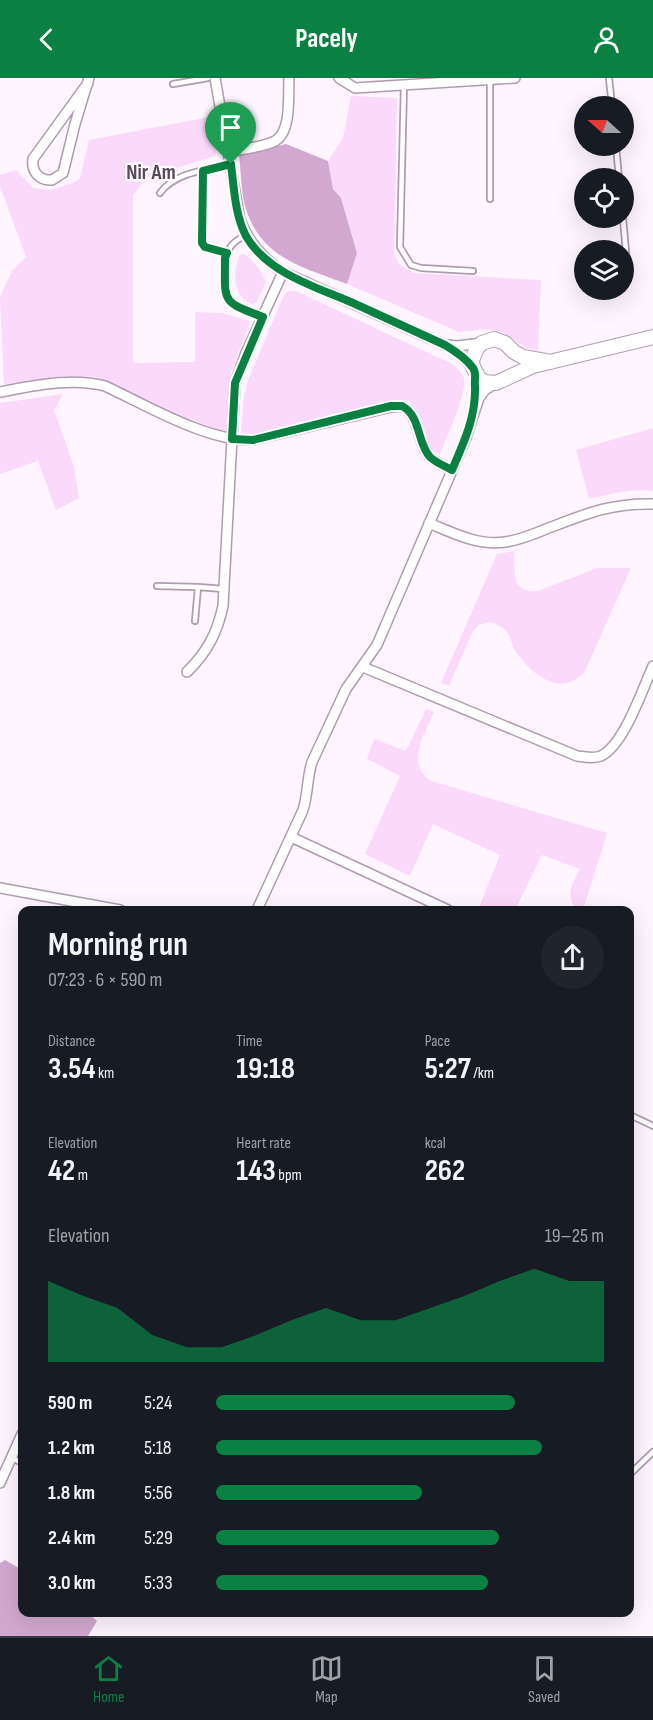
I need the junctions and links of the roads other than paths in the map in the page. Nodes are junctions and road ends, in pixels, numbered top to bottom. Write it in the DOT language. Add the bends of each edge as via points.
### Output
graph roads {
  1 [pos="208,78"];
  2 [pos="215,78"];
  3 [pos="289,78"];
  4 [pos="339,78"];
  5 [pos="515,78"];
  6 [pos="609,78"];
  7 [pos="490,80"];
  8 [pos="88,81"];
  9 [pos="173,84"];
  10 [pos="404,85"];
  11 [pos="611,96"];
  12 [pos="229,152"];
  13 [pos="231,164"];
  14 [pos="203,171"];
  15 [pos="160,193"];
  16 [pos="490,199"];
  17 [pos="246,235"];
  18 [pos="227,253"];
  19 [pos="473,271"];
  20 [pos="283,272"];
  21 [pos="263,317"];
  22 [pos="653,337"];
  23 [pos="482,343"];
  24 [pos="442,344"];
  25 [pos="514,352"];
  26 [pos="551,362"];
  27 [pos="474,371"];
  28 [pos="509,377"];
  29 [pos="496,383"];
  30 [pos="0,392"];
  31 [pos="475,407"];
  32 [pos="232,439"];
  33 [pos="452,470"];
  34 [pos="653,504"];
  35 [pos="429,523"];
  36 [pos="157,586"];
  37 [pos="198,587"];
  38 [pos="224,589"];
  39 [pos="195,621"];
  40 [pos="653,666"];
  41 [pos="363,667"];
  42 [pos="187,672"];
  43 [pos="291,837"];
  44 [pos="0,888"];
  45 [pos="98,906"];
  46 [pos="259,906"];
  47 [pos="439,906"];
  48 [pos="634,1117"];
  49 [pos="653,1126"];
  50 [pos="18,1444"];
  51 [pos="653,1452"];
  52 [pos="12,1458"];
  53 [pos="18,1461"];
  54 [pos="634,1470"];
  55 [pos="0,1483"];
  1 -- 9 [label="lane"];
  2 -- 12 [label="street"];
  3 -- 12 [label="street" via="287,127 283,134 276,141"];
  4 -- 10 [label="street" via="355,88"];
  5 -- 7 [label="street"];
  6 -- 11 [label="lane"];
  7 -- 10 [label="street"];
  7 -- 16 [label="lane"];
  8 -- 8 [label="street" via="33,159 33,170 40,178 52,180 63,173"];
  10 -- 19 [label="lane" via="400,247 411,265"];
  12 -- 13 [label="street"];
  13 -- 14 [label="lane"];
  13 -- 17 [label="street"];
  14 -- 15 [label="lane" via="176,178"];
  14 -- 18 [label="lane" via="202,243"];
  17 -- 18 [label="lane"];
  17 -- 20 [label="street" via="261,255"];
  18 -- 21 [label="lane" via="227,298 236,307"];
  20 -- 21 [label="street"];
  20 -- 24 [label="street"];
  21 -- 32 [label="street" via="235,383"];
  22 -- 26 [label="main road"];
  23 -- 24 [label="street"];
  23 -- 25 [label="main road" via="500,340"];
  23 -- 27 [label="main road" via="473,354"];
  24 -- 27 [label="street" via="457,352"];
  25 -- 26 [label="main road"];
  25 -- 28 [label="main road" via="515,368"];
  26 -- 28 [label="main road"];
  27 -- 29 [label="main road" via="484,382"];
  27 -- 31 [label="street"];
  28 -- 29 [label="main road"];
  29 -- 31 [label="street" via="485,390"];
  30 -- 32 [label="street" via="93,382 182,422"];
  31 -- 33 [label="street"];
  32 -- 33 [label="street" via="253,440 402,406 411,413 426,452"];
  32 -- 38 [label="street"];
  33 -- 35 [label="street"];
  34 -- 35 [label="street" via="607,507 506,542 484,542"];
  35 -- 41 [label="street" via="377,645"];
  36 -- 37 [label="lane"];
  37 -- 38 [label="lane"];
  37 -- 39 [label="lane"];
  38 -- 42 [label="street" via="219,626 212,642"];
  40 -- 41 [label="street" via="614,747 592,758 577,756"];
  41 -- 43 [label="street" via="346,689 312,762 307,797"];
  43 -- 46 [label="street"];
  43 -- 47 [label="street"];
  44 -- 45 [label="street"];
  48 -- 49 [label="lane"];
  50 -- 52 [label="street"];
  51 -- 54 [label="lane"];
  52 -- 53 [label="lane"];
  52 -- 55 [label="street"];
}
